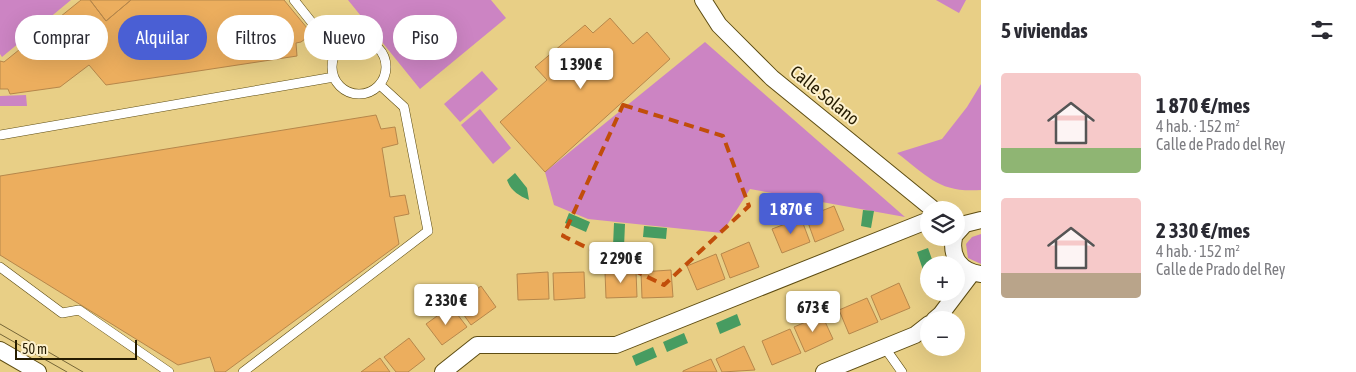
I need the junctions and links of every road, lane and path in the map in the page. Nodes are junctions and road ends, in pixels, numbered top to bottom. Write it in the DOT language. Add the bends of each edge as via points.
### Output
graph roads {
  1 [pos="294,0"];
  2 [pos="702,0"];
  3 [pos="306,15"];
  4 [pos="383,55"];
  5 [pos="334,60"];
  6 [pos="334,77"];
  7 [pos="380,85"];
  8 [pos="0,135"];
  9 [pos="923,201"];
  10 [pos="981,220"];
  11 [pos="920,224"];
  12 [pos="965,224"];
  13 [pos="955,246"];
  14 [pos="0,267"];
  15 [pos="976,273"];
  16 [pos="944,311"];
  17 [pos="920,331"];
  18 [pos="885,348"];
  19 [pos="0,350"];
  20 [pos="38,372"];
  21 [pos="169,372"];
  22 [pos="243,372"];
  23 [pos="443,372"];
  24 [pos="824,372"];
  25 [pos="902,372"];
  1 -- 3 [label="lane"];
  2 -- 9 [label="street, Calle Solano" via="719,25 772,78"];
  4 -- 7 [label="lane" via="386,67"];
  5 -- 6 [label="lane"];
  6 -- 7 [label="lane" via="345,90 354,94 364,94"];
  6 -- 8 [label="lane"];
  7 -- 22 [label="lane" via="404,107 428,231"];
  10 -- 12 [label="street"];
  11 -- 23 [label="street" via="616,345 478,345"];
  13 -- 15 [label="street" via="954,255 964,269"];
  14 -- 21 [label="lane" via="62,313 79,310"];
  15 -- 16 [label="street"];
  17 -- 18 [label="street"];
  18 -- 24 [label="street"];
  18 -- 25 [label="lane"];
  19 -- 20 [label="street"];
}
